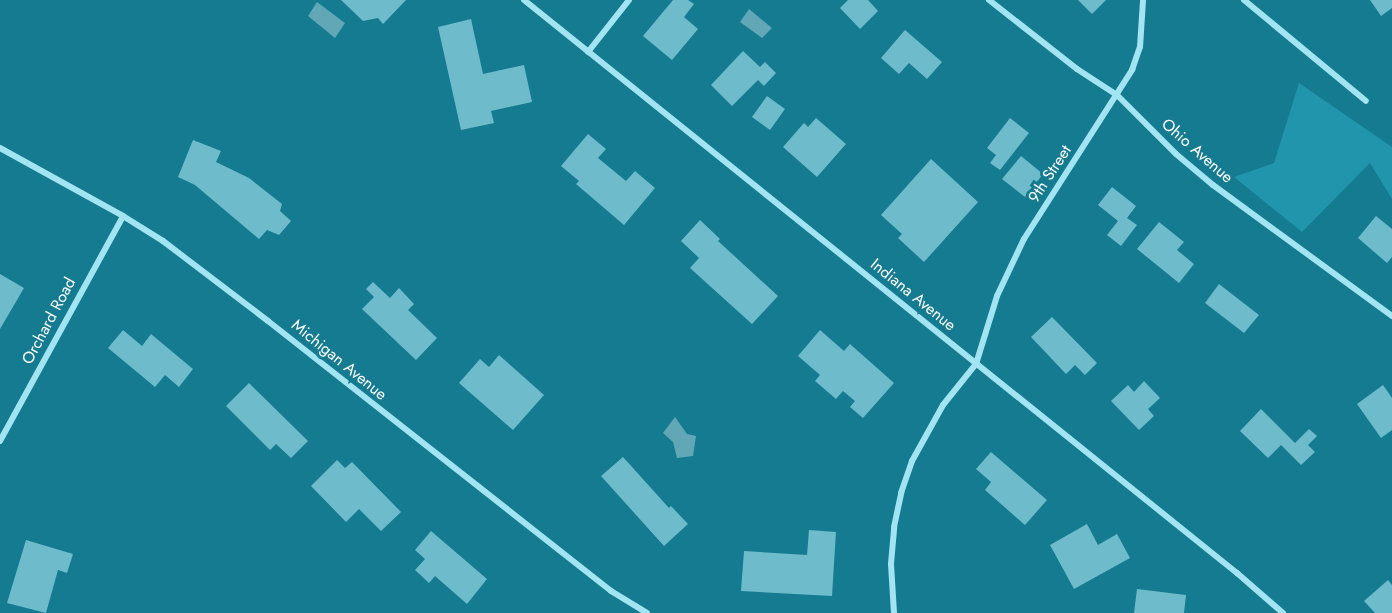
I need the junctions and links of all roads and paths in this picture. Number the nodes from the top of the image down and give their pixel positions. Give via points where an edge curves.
1 (524, 0) edge
2 (629, 0) edge
3 (989, 0) edge
4 (1143, 0) edge
5 (1244, 0) edge
6 (588, 52) junction
7 (1117, 95) junction
8 (1366, 101) dead end
9 (0, 148) edge
10 (123, 216) junction
11 (1392, 316) edge
12 (976, 364) junction
13 (0, 441) edge
14 (647, 613) edge
15 (894, 613) edge
16 (1284, 613) edge

1 - 6 street, Indiana Avenue
2 - 6 street
3 - 7 street, Ohio Avenue
4 - 7 street, 9th Street via 1140,47
5 - 8 street
6 - 12 street, Indiana Avenue
7 - 11 street, Ohio Avenue via 1176,154 1213,184
7 - 12 street, 9th Street via 1012,261
9 - 10 street, Michigan Avenue
10 - 13 street, Orchard Road
10 - 14 street, Michigan Avenue via 163,241 611,591
12 - 15 street, 9th Street via 927,431 900,493 891,564
12 - 16 street, Indiana Avenue

